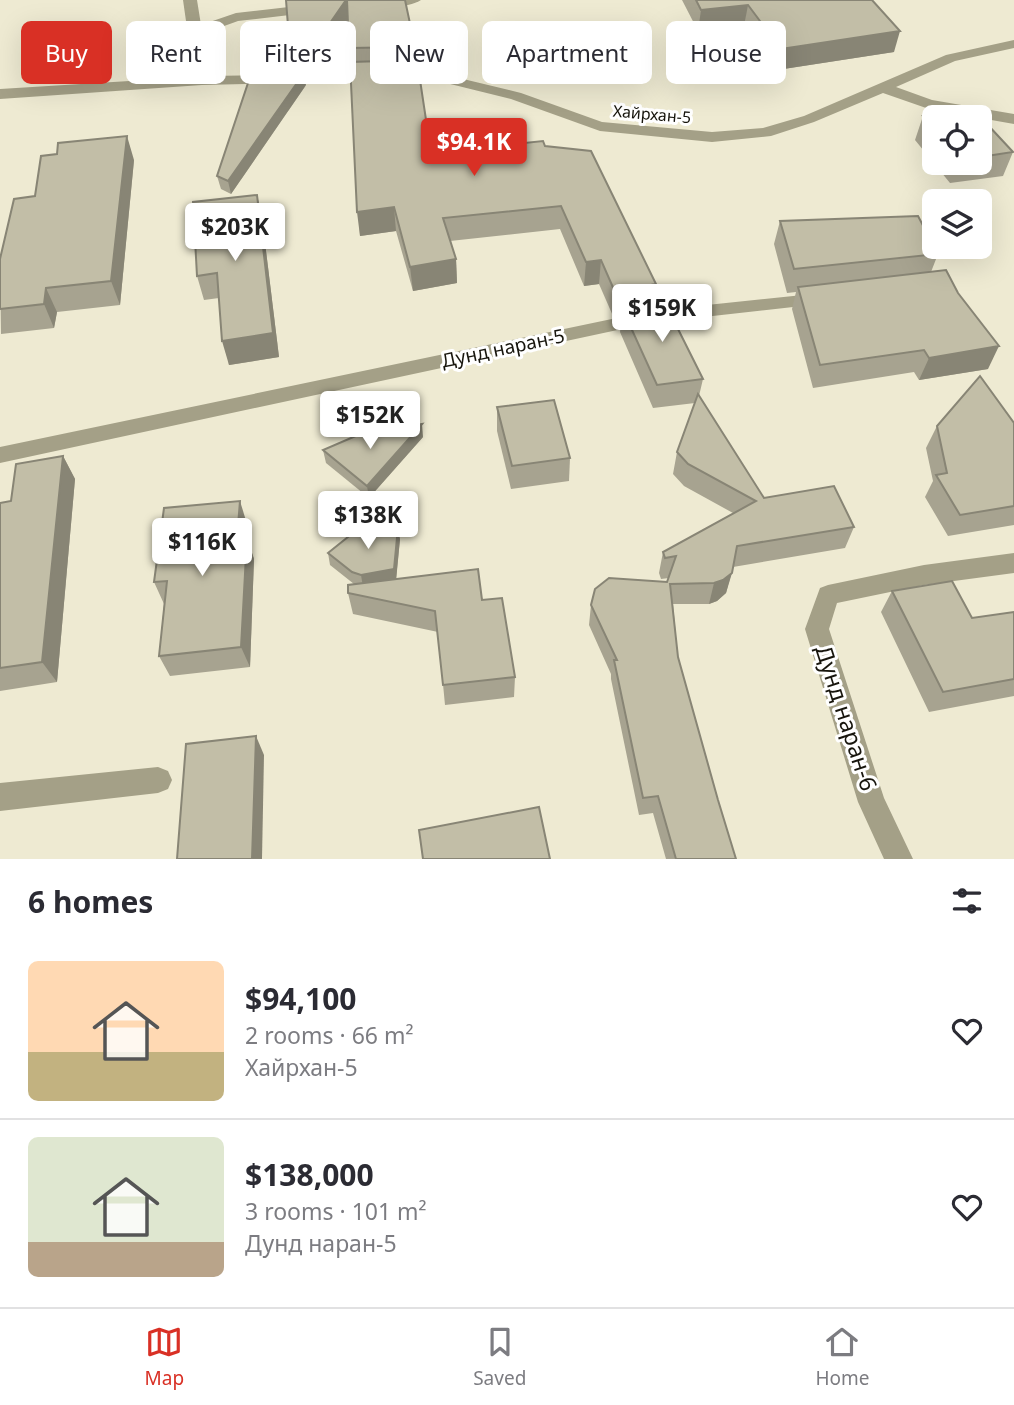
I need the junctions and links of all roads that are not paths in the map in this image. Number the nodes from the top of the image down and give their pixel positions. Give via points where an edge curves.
1 (190, 0) edge
2 (414, 0) edge
3 (366, 4) edge
4 (329, 7) edge
5 (193, 21) edge
6 (225, 21) edge
7 (1014, 44) edge
8 (226, 80) edge
9 (155, 84) edge
10 (884, 88) junction
11 (0, 94) edge
12 (1014, 120) edge
13 (835, 297) edge
14 (0, 455) edge
15 (1014, 562) edge
16 (158, 780) dead end
17 (0, 797) edge
18 (899, 859) edge

1 - 5 street
2 - 3 street
4 - 6 street
7 - 10 street, Хайрхан-5 via 951,58
8 - 10 street, Хайрхан-5 via 434,76 516,96 600,126 712,137 765,132
9 - 11 street, Хайрхан-5
10 - 12 street via 929,104
13 - 14 street, Дунд наран-5 via 650,317
15 - 18 street, Дунд наран-6 via 828,594 817,629 872,802
16 - 17 street

